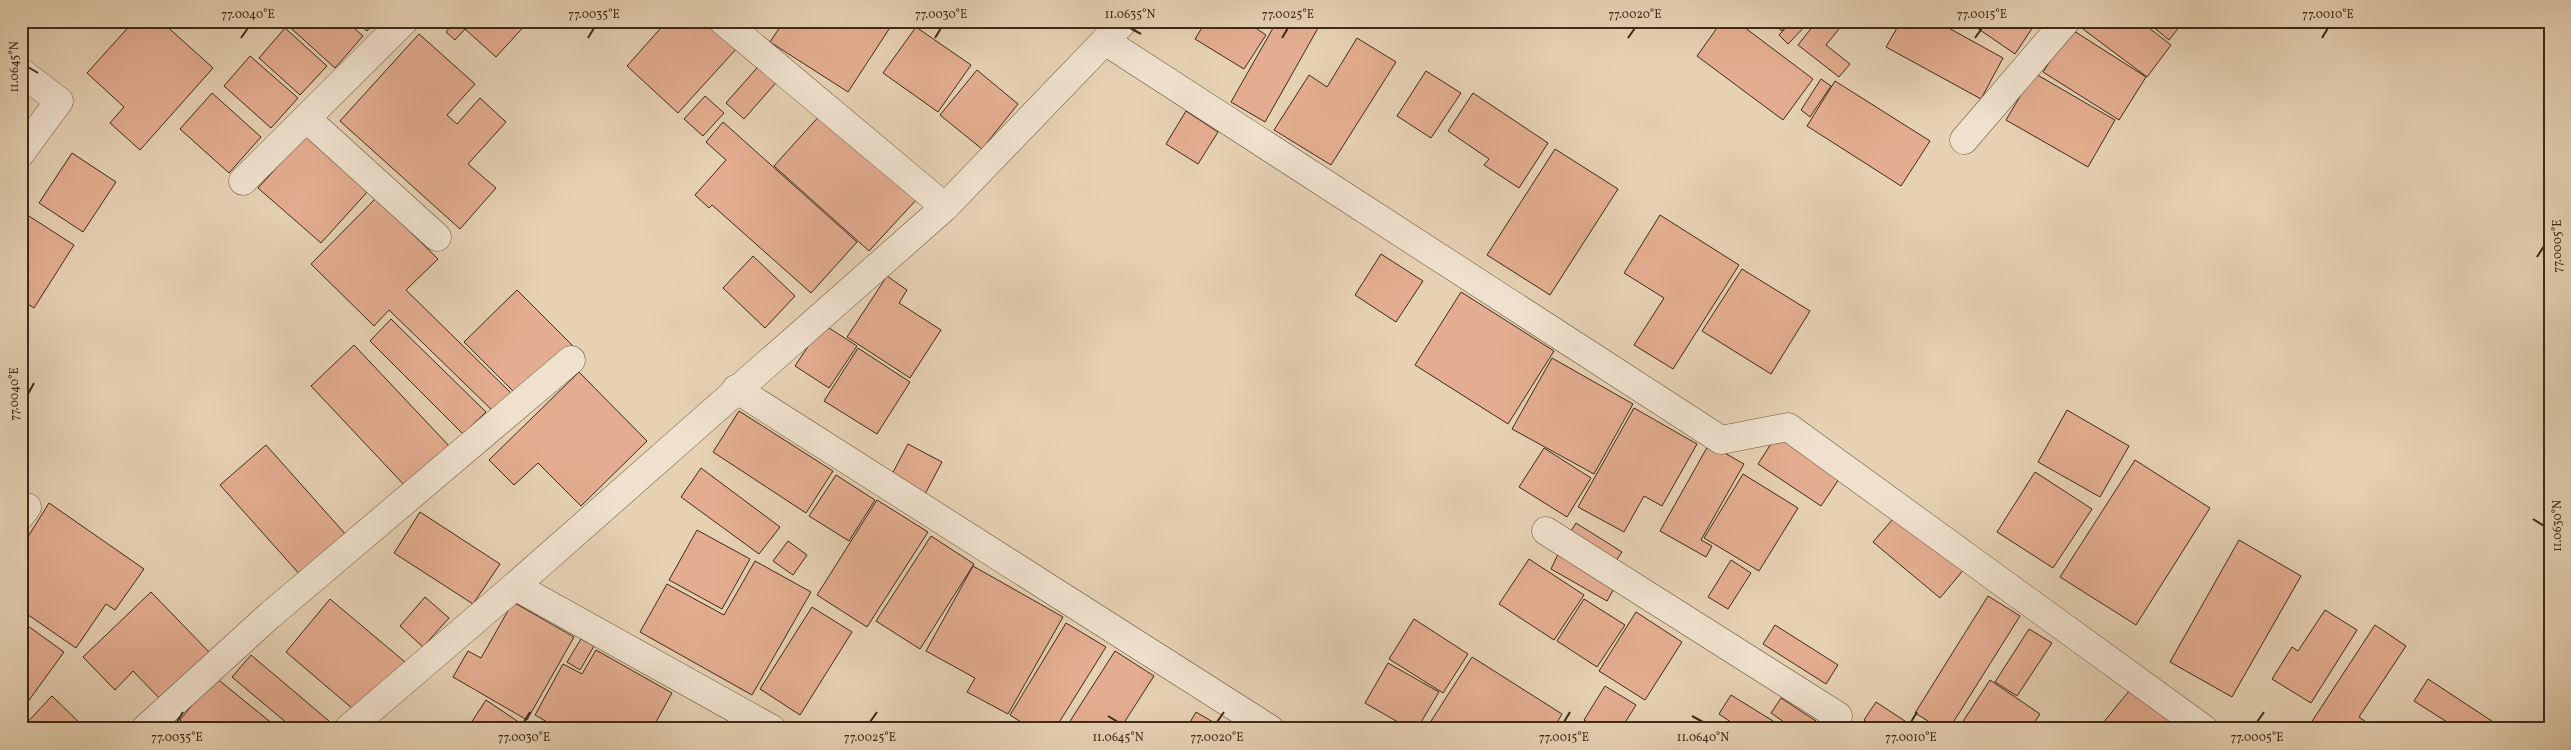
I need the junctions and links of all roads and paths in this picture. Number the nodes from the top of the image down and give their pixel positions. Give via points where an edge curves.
1 (404, 21) edge
2 (723, 21) edge
3 (1124, 21) edge
4 (2066, 21) edge
5 (1104, 41) junction
6 (21, 72) edge
7 (306, 118) junction
8 (1964, 140) dead end
9 (21, 154) edge
10 (243, 181) dead end
11 (945, 207) junction
12 (437, 237) dead end
13 (571, 360) dead end
14 (736, 389) junction
15 (1546, 531) dead end
16 (515, 586) junction
17 (145, 729) edge
18 (348, 729) edge
19 (772, 729) edge
20 (1270, 729) edge
21 (1830, 729) edge
22 (2204, 729) edge

1 - 7 street
2 - 11 street
3 - 5 street
4 - 8 street
5 - 11 street
5 - 22 street via 1721,440 1788,427
6 - 9 street via 59,101
7 - 10 street
7 - 12 street
11 - 14 street
13 - 17 street via 269,616
14 - 16 street
14 - 20 street
15 - 21 street via 1838,716
16 - 18 street
16 - 19 street

